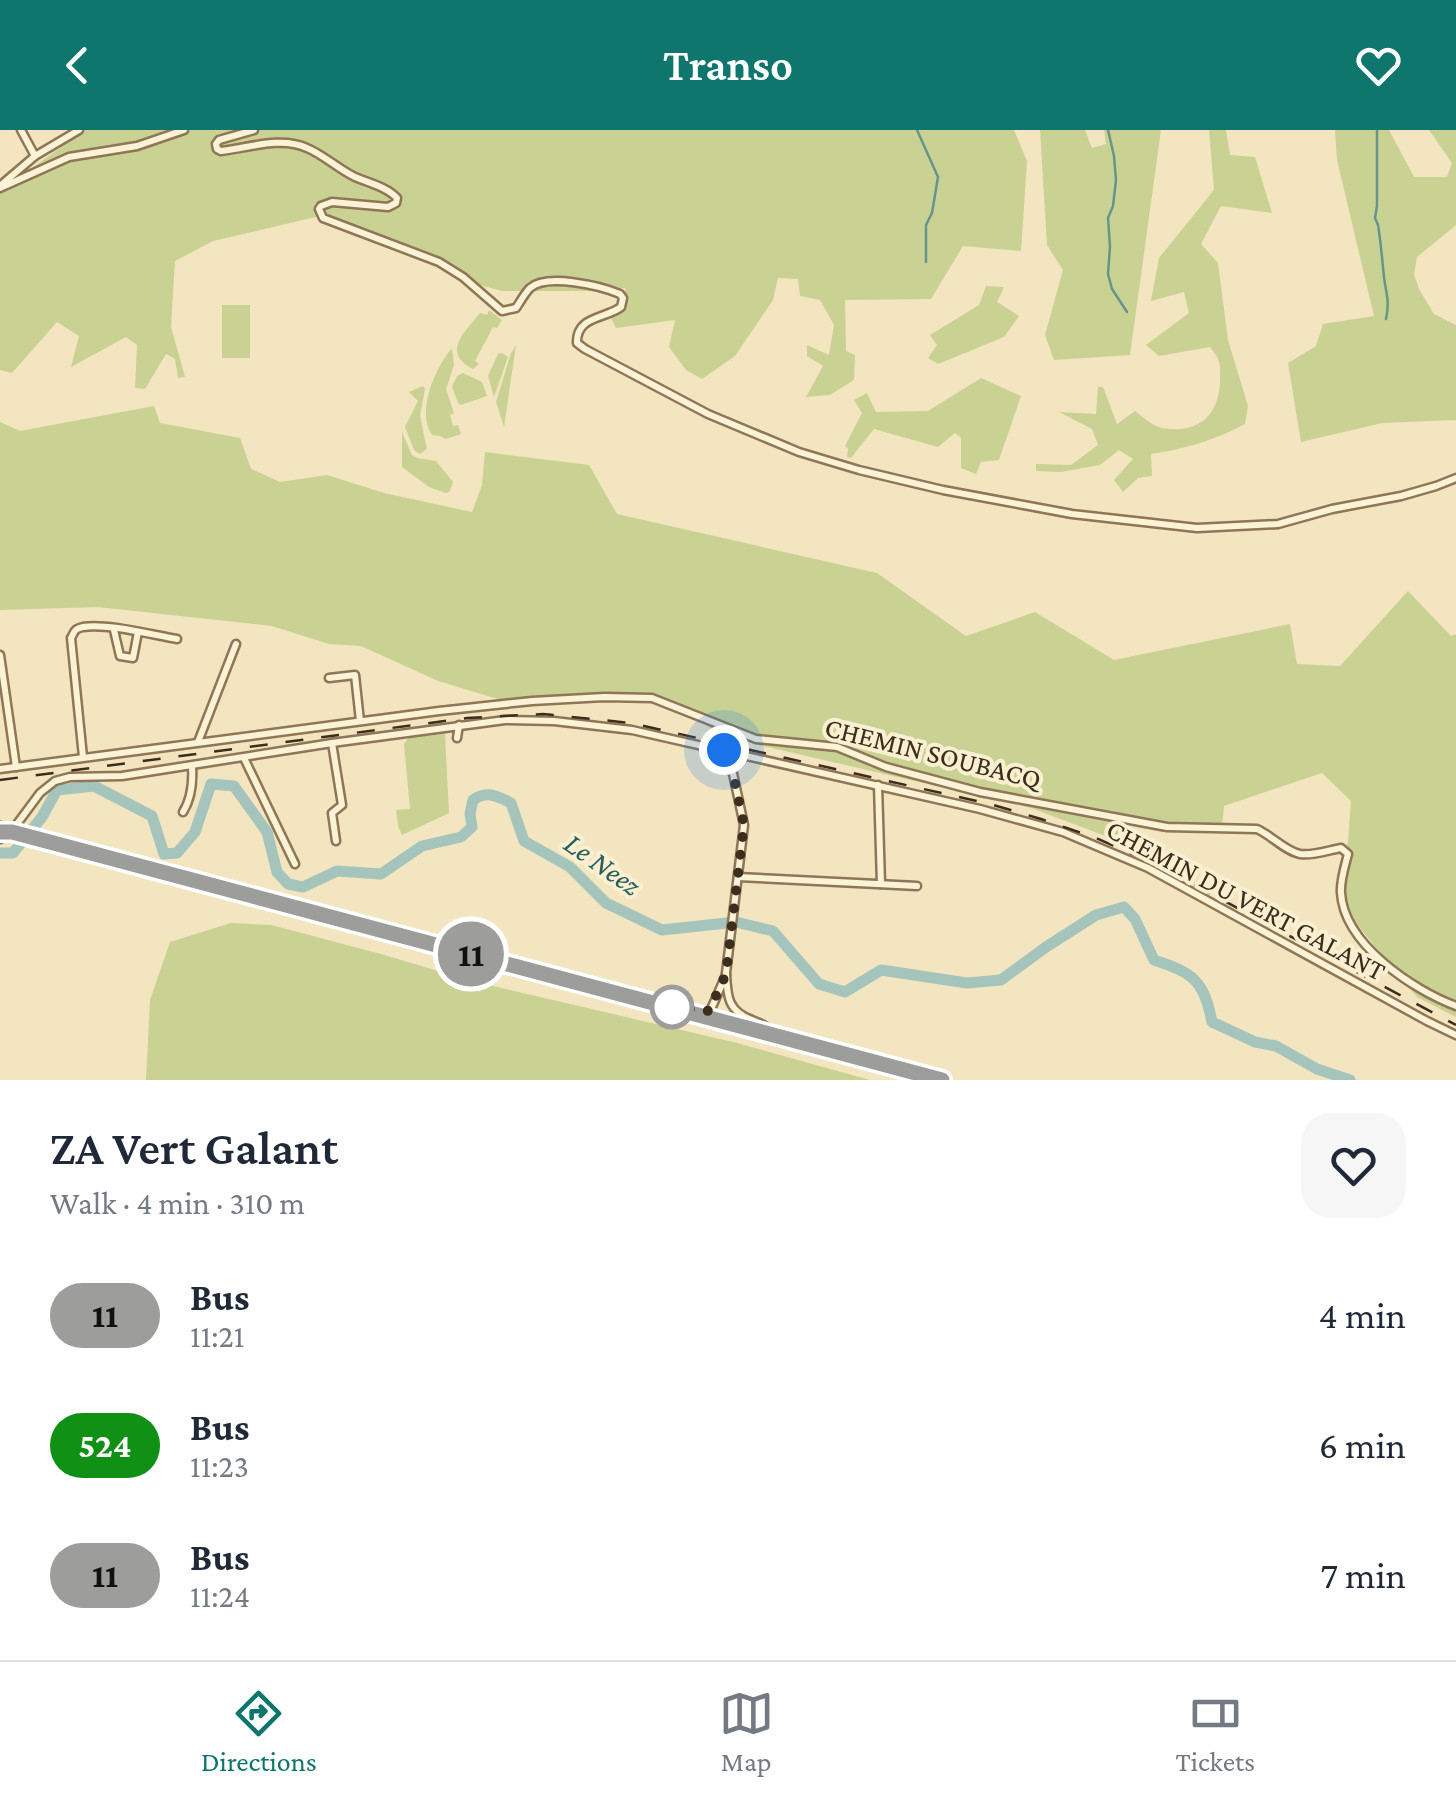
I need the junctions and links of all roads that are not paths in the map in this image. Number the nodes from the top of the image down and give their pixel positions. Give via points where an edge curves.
1 (20, 130) edge
2 (79, 130) edge
3 (184, 130) edge
4 (254, 130) edge
5 (35, 156) junction
6 (0, 187) edge
7 (1456, 478) edge
8 (114, 629) junction
9 (138, 632) junction
10 (178, 638) dead end
11 (236, 644) dead end
12 (0, 655) edge
13 (329, 678) dead end
14 (360, 721) junction
15 (459, 725) junction
16 (457, 738) dead end
17 (198, 742) junction
18 (332, 743) junction
19 (724, 750) junction
20 (84, 757) junction
21 (244, 758) junction
22 (192, 766) junction
23 (16, 767) junction
24 (0, 769) edge
25 (878, 785) junction
26 (183, 812) dead end
27 (6, 833) edge
28 (336, 841) dead end
29 (295, 864) dead end
30 (738, 876) junction
31 (880, 884) junction
32 (917, 886) dead end
33 (726, 974) junction
34 (714, 1000) junction
35 (731, 1004) junction
36 (1456, 1006) edge
37 (713, 1018) junction
38 (773, 1034) junction
39 (1456, 1035) edge
40 (942, 1080) edge

1 - 5 street
2 - 5 street
3 - 6 street via 69,157
4 - 7 street via 219,140 217,149 296,144 397,198 388,207 332,202 319,209 323,218 438,262 502,311 550,281 620,294 622,307 581,326 578,343 584,350 708,414 859,470 1072,514 1197,528 1278,524
5 - 6 street
8 - 9 street
8 - 9 street via 120,656 133,658
8 - 20 street via 81,627 71,638
9 - 10 street
11 - 17 street
12 - 23 street
13 - 14 street via 355,675
14 - 17 street, CHEMIN SOUBACQ
14 - 36 street, CHEMIN SOUBACQ via 532,702 652,698 756,739 837,748 980,792 1167,827 1257,829 1301,854 1342,848 1348,854 1340,892 1352,926 1408,982
15 - 16 street
15 - 18 street, CHEMIN DU VERT GALANT
15 - 19 street, CHEMIN DU VERT GALANT via 554,721
17 - 20 street, CHEMIN SOUBACQ
18 - 21 street, CHEMIN DU VERT GALANT
18 - 28 street via 342,805 332,814
19 - 25 street, CHEMIN DU VERT GALANT
19 - 30 street via 744,825
20 - 23 street, CHEMIN SOUBACQ
21 - 22 street, CHEMIN DU VERT GALANT
21 - 29 street
22 - 26 street
22 - 27 street, CHEMIN DU VERT GALANT via 55,780
23 - 24 street, CHEMIN SOUBACQ
25 - 31 street
25 - 39 street, CHEMIN DU VERT GALANT via 1064,832 1148,868
27 - 37 main road
30 - 31 street
30 - 33 street
31 - 32 street
33 - 34 street
33 - 35 street
34 - 35 street via 724,997
34 - 37 street
35 - 37 street via 726,1015
35 - 38 street
37 - 38 main road
38 - 40 main road

